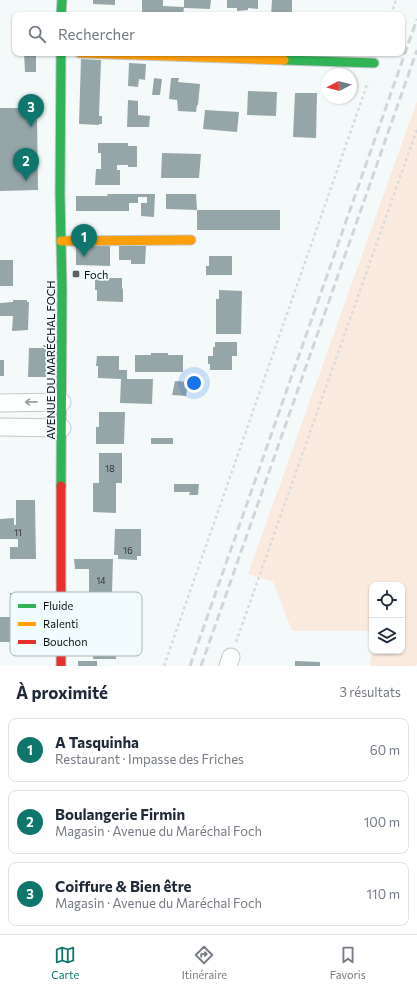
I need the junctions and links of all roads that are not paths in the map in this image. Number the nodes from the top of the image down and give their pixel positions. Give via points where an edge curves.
1 (62, 0) edge
2 (61, 12) edge
3 (61, 56) edge
4 (168, 56) edge
5 (374, 63) road end
6 (191, 240) dead end
7 (61, 241) junction
8 (62, 402) junction
9 (0, 403) edge
10 (0, 427) edge
11 (62, 428) junction
12 (61, 592) edge

1 - 2 main road
3 - 7 main road, AVENUE DU MARÉCHAL FOCH
4 - 5 main road
6 - 7 main road
7 - 8 main road, AVENUE DU MARÉCHAL FOCH
8 -> 9 street
8 - 11 main road, AVENUE DU MARÉCHAL FOCH
10 - 11 street
11 - 12 main road, AVENUE DU MARÉCHAL FOCH

